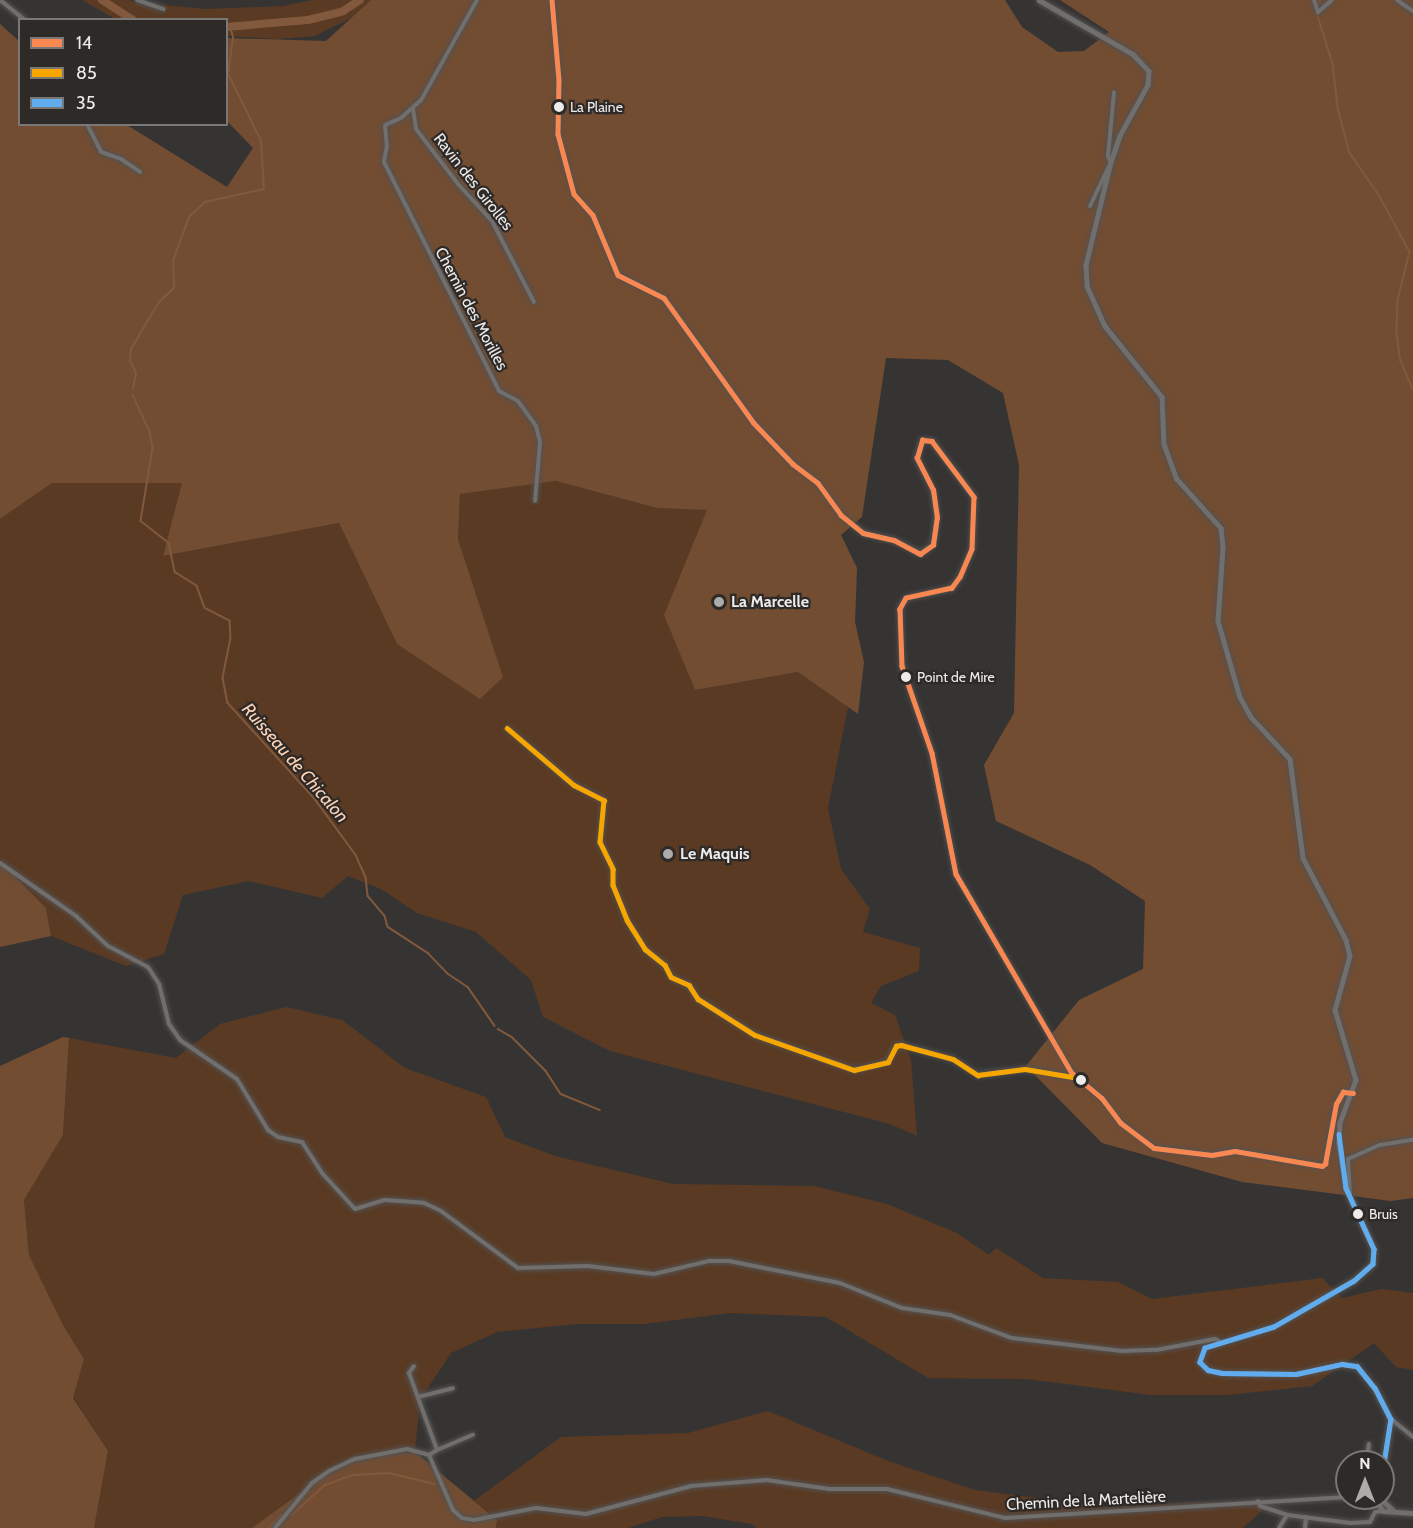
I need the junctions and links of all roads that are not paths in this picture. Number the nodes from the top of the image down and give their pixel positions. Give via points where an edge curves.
1 (0, 0) edge
2 (137, 0) edge
3 (477, 0) edge
4 (552, 0) edge
5 (1039, 0) edge
6 (1314, 0) edge
7 (1332, 0) edge
8 (1397, 0) edge
9 (163, 9) dead end
10 (1413, 11) edge
11 (22, 18) edge
12 (1114, 92) dead end
13 (413, 108) junction
14 (88, 126) edge
15 (1111, 162) junction
16 (140, 172) dead end
17 (1090, 206) dead end
18 (534, 302) dead end
19 (535, 501) dead end
20 (507, 728) dead end
21 (0, 863) edge
22 (1078, 1078) junction
23 (1353, 1093) junction
24 (1413, 1140) edge
25 (1350, 1201) junction
26 (1221, 1342) junction
27 (1195, 1343) junction
28 (1202, 1352) junction
29 (414, 1366) dead end
30 (453, 1388) dead end
31 (418, 1397) junction
32 (1391, 1419) junction
33 (473, 1435) dead end
34 (1413, 1437) edge
35 (1369, 1444) dead end
36 (437, 1450) junction
37 (1368, 1450) edge
38 (1386, 1450) edge
39 (429, 1455) junction
40 (1335, 1498) edge
41 (1258, 1502) junction
42 (1392, 1510) edge
43 (1383, 1511) joint
44 (1399, 1512) junction
45 (1413, 1513) edge
46 (1287, 1515) junction
47 (1306, 1517) junction
48 (275, 1528) edge
49 (1279, 1528) edge
50 (1305, 1528) edge

1 - 11 street
2 - 9 street
3 - 13 street via 452,49
4 - 22 street via 559,80 558,134 574,194 593,215 618,275 663,298 753,422 793,464 818,483 841,515 863,533 894,540 920,554 933,545 937,518 933,490 916,458 922,440 932,441 974,497 972,549 960,577 952,588 906,598 900,609 902,666 932,753 950,852 965,894 1038,1020
5 - 15 street via 1133,54 1149,71 1148,85 1120,136
6 - 7 street via 1318,12
8 - 10 street
12 - 15 street via 1108,156
13 - 18 street, Ravin des Girolles via 416,129 492,221
13 - 19 street, Chemin des Morilles via 387,123 384,162 417,225 420,241 446,280 499,391 518,401 536,426 540,442
14 - 16 street via 100,152 121,159
15 - 17 street
15 - 23 street via 1086,265 1087,286 1105,326 1162,397 1164,444 1177,480 1221,528 1224,548 1218,621 1240,697 1251,717 1290,759 1303,858 1348,947 1349,964 1335,1010 1355,1071
20 - 22 street via 574,785 604,800 600,842 613,869 613,885 627,920 645,949 665,965 671,977 690,985 698,999 754,1035 854,1070 888,1062 896,1046 901,1045 953,1059 978,1076 1025,1069
21 - 27 street via 76,916 108,946 148,966 159,984 169,1024 180,1041 237,1079 268,1130 278,1137 302,1142 322,1173 355,1209 386,1200 424,1203 441,1211 518,1268 588,1266 654,1274 709,1261 729,1261 840,1283 902,1308 950,1315 1012,1338 1122,1351
22 - 23 street via 1102,1098 1121,1123 1154,1148 1212,1155 1235,1151 1322,1166 1326,1164 1336,1104 1343,1092
23 - 25 street via 1339,1133
24 - 25 street via 1380,1145 1348,1159
25 - 26 street via 1374,1249 1368,1270 1274,1327
26 - 27 street via 1215,1339
26 - 28 street
27 - 28 street
28 - 32 street via 1203,1367 1222,1373 1296,1374 1342,1364 1357,1366 1375,1388
29 - 31 street via 409,1373
30 - 31 street
31 - 36 street
32 - 34 street
32 - 38 street
33 - 36 street
35 - 37 street
36 - 39 street
39 - 41 street, Chemin de la Martelière via 453,1510 462,1518 474,1520 536,1508 592,1514 684,1488 767,1480 829,1489 887,1489 1005,1518
39 - 48 street via 407,1449 335,1468 312,1484
40 - 41 street, Chemin de la Martelière
41 - 46 street
42 - 44 street
43 - 44 street
43 - 47 street via 1375,1512 1365,1523
44 - 45 street
46 - 47 street
46 - 49 street
47 - 50 street

